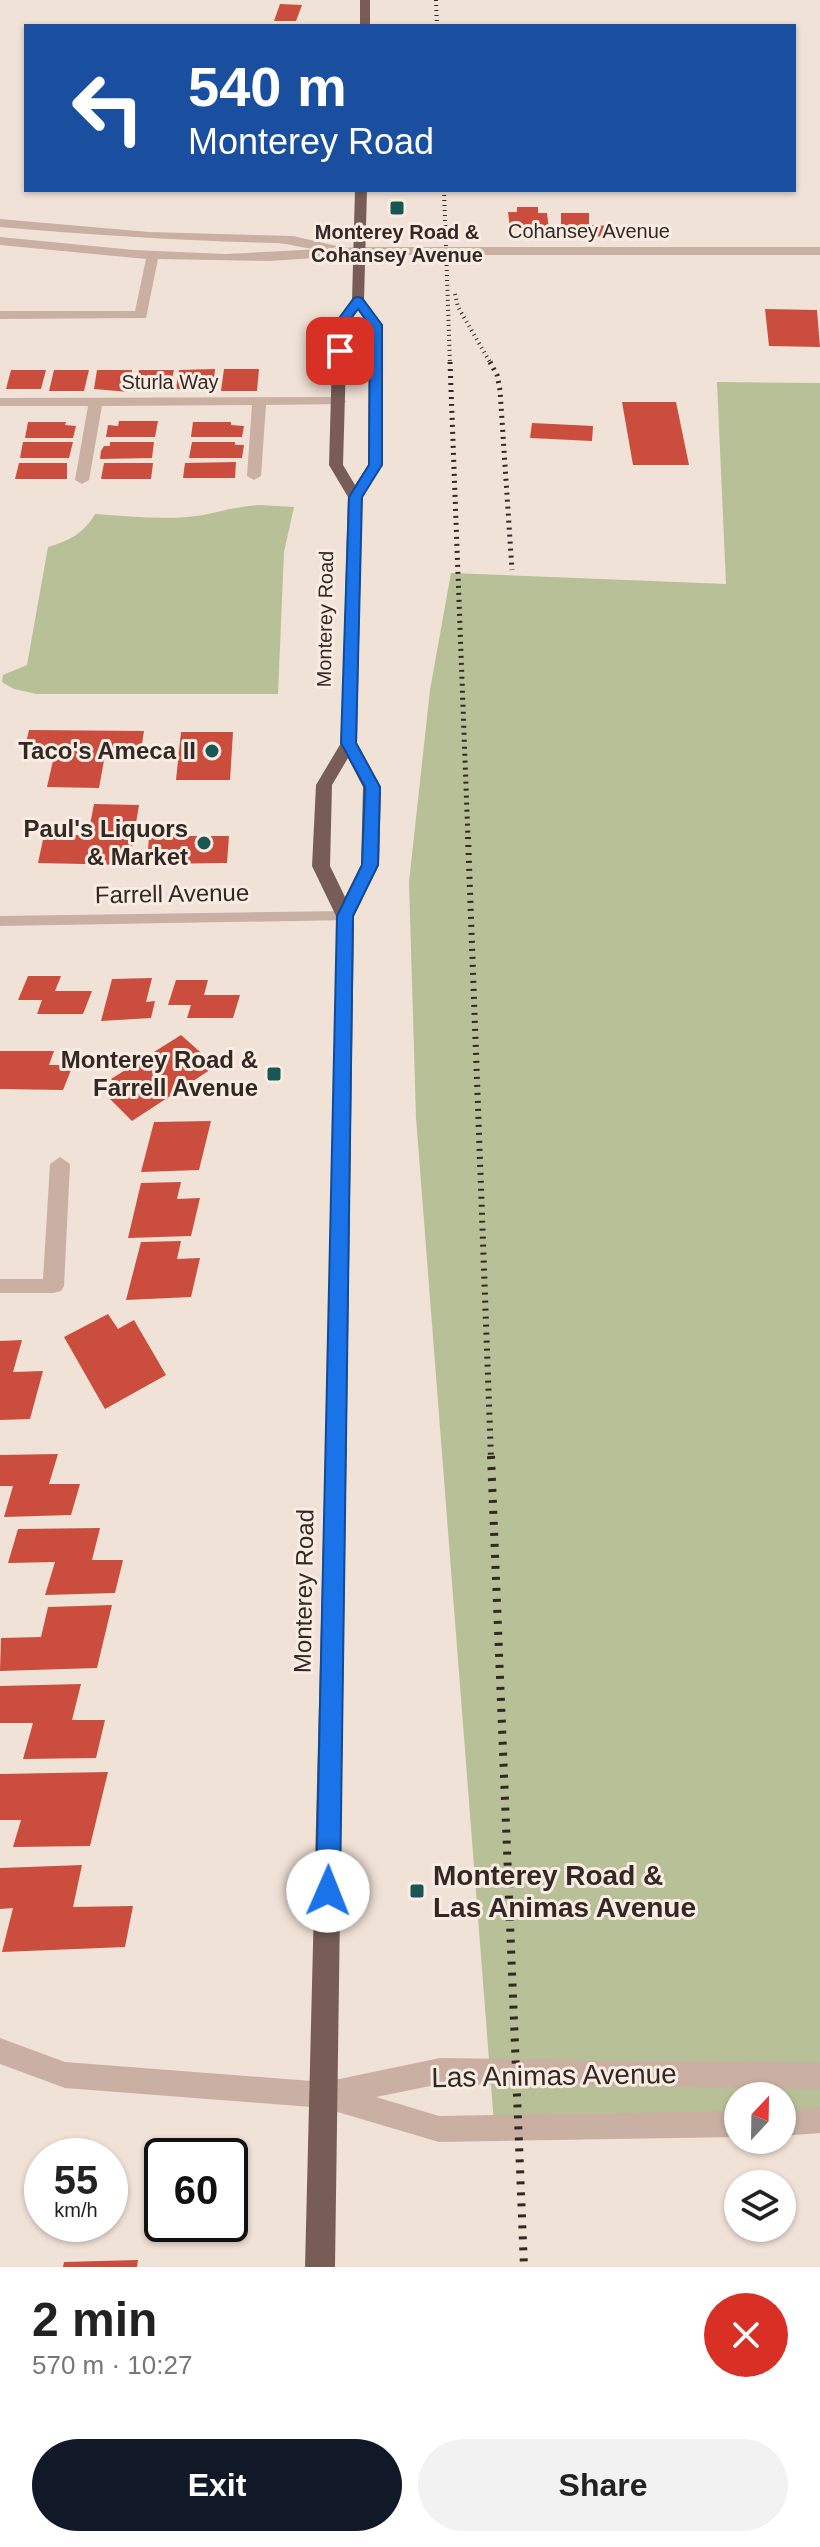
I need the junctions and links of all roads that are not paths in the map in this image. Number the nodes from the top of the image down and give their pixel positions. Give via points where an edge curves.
1 (365, 0) edge
2 (365, 24) edge
3 (361, 192) edge
4 (0, 223) edge
5 (0, 241) edge
6 (359, 251) junction
7 (820, 251) edge
8 (153, 254) junction
9 (358, 301) junction
10 (0, 315) edge
11 (259, 401) junction
12 (339, 401) junction
13 (0, 402) edge
14 (96, 402) junction
15 (254, 476) dead end
16 (82, 480) dead end
17 (355, 497) junction
18 (349, 743) junction
19 (345, 916) junction
20 (0, 921) edge
21 (60, 1164) dead end
22 (0, 1286) edge
23 (0, 2051) edge
24 (820, 2076) edge
25 (324, 2095) junction
26 (820, 2120) edge
27 (796, 2122) edge
28 (724, 2124) edge
29 (320, 2267) edge

1 - 2 main road
3 - 6 main road, Monterey Road
4 - 6 street, Cohansey Avenue via 149,236 293,240
5 - 8 street, Cohansey Avenue
6 - 7 street, Cohansey Avenue
6 - 8 street, Cohansey Avenue via 293,258
6 - 9 main road, Monterey Road
8 - 10 street via 141,315
9 - 12 main road, Monterey Road via 340,325
9 - 17 main road, Monterey Road via 376,325 375,465
11 - 12 street, Sturla Way
11 - 14 street, Sturla Way
11 - 15 street
12 - 17 main road, Monterey Road via 336,465
13 - 14 street, Sturla Way
14 - 16 street
17 - 18 main road, Monterey Road
18 - 19 main road, Monterey Road via 372,787 370,865
18 - 19 main road, Monterey Road via 324,785 321,866
19 - 20 street, Farrell Avenue
19 - 25 main road, Monterey Road
21 - 22 street via 53,1286
23 - 25 street via 65,2075
24 - 25 street, Las Animas Avenue via 440,2071
25 - 28 street, Las Animas Avenue via 439,2129
25 - 29 main road, Monterey Road
26 - 27 street

